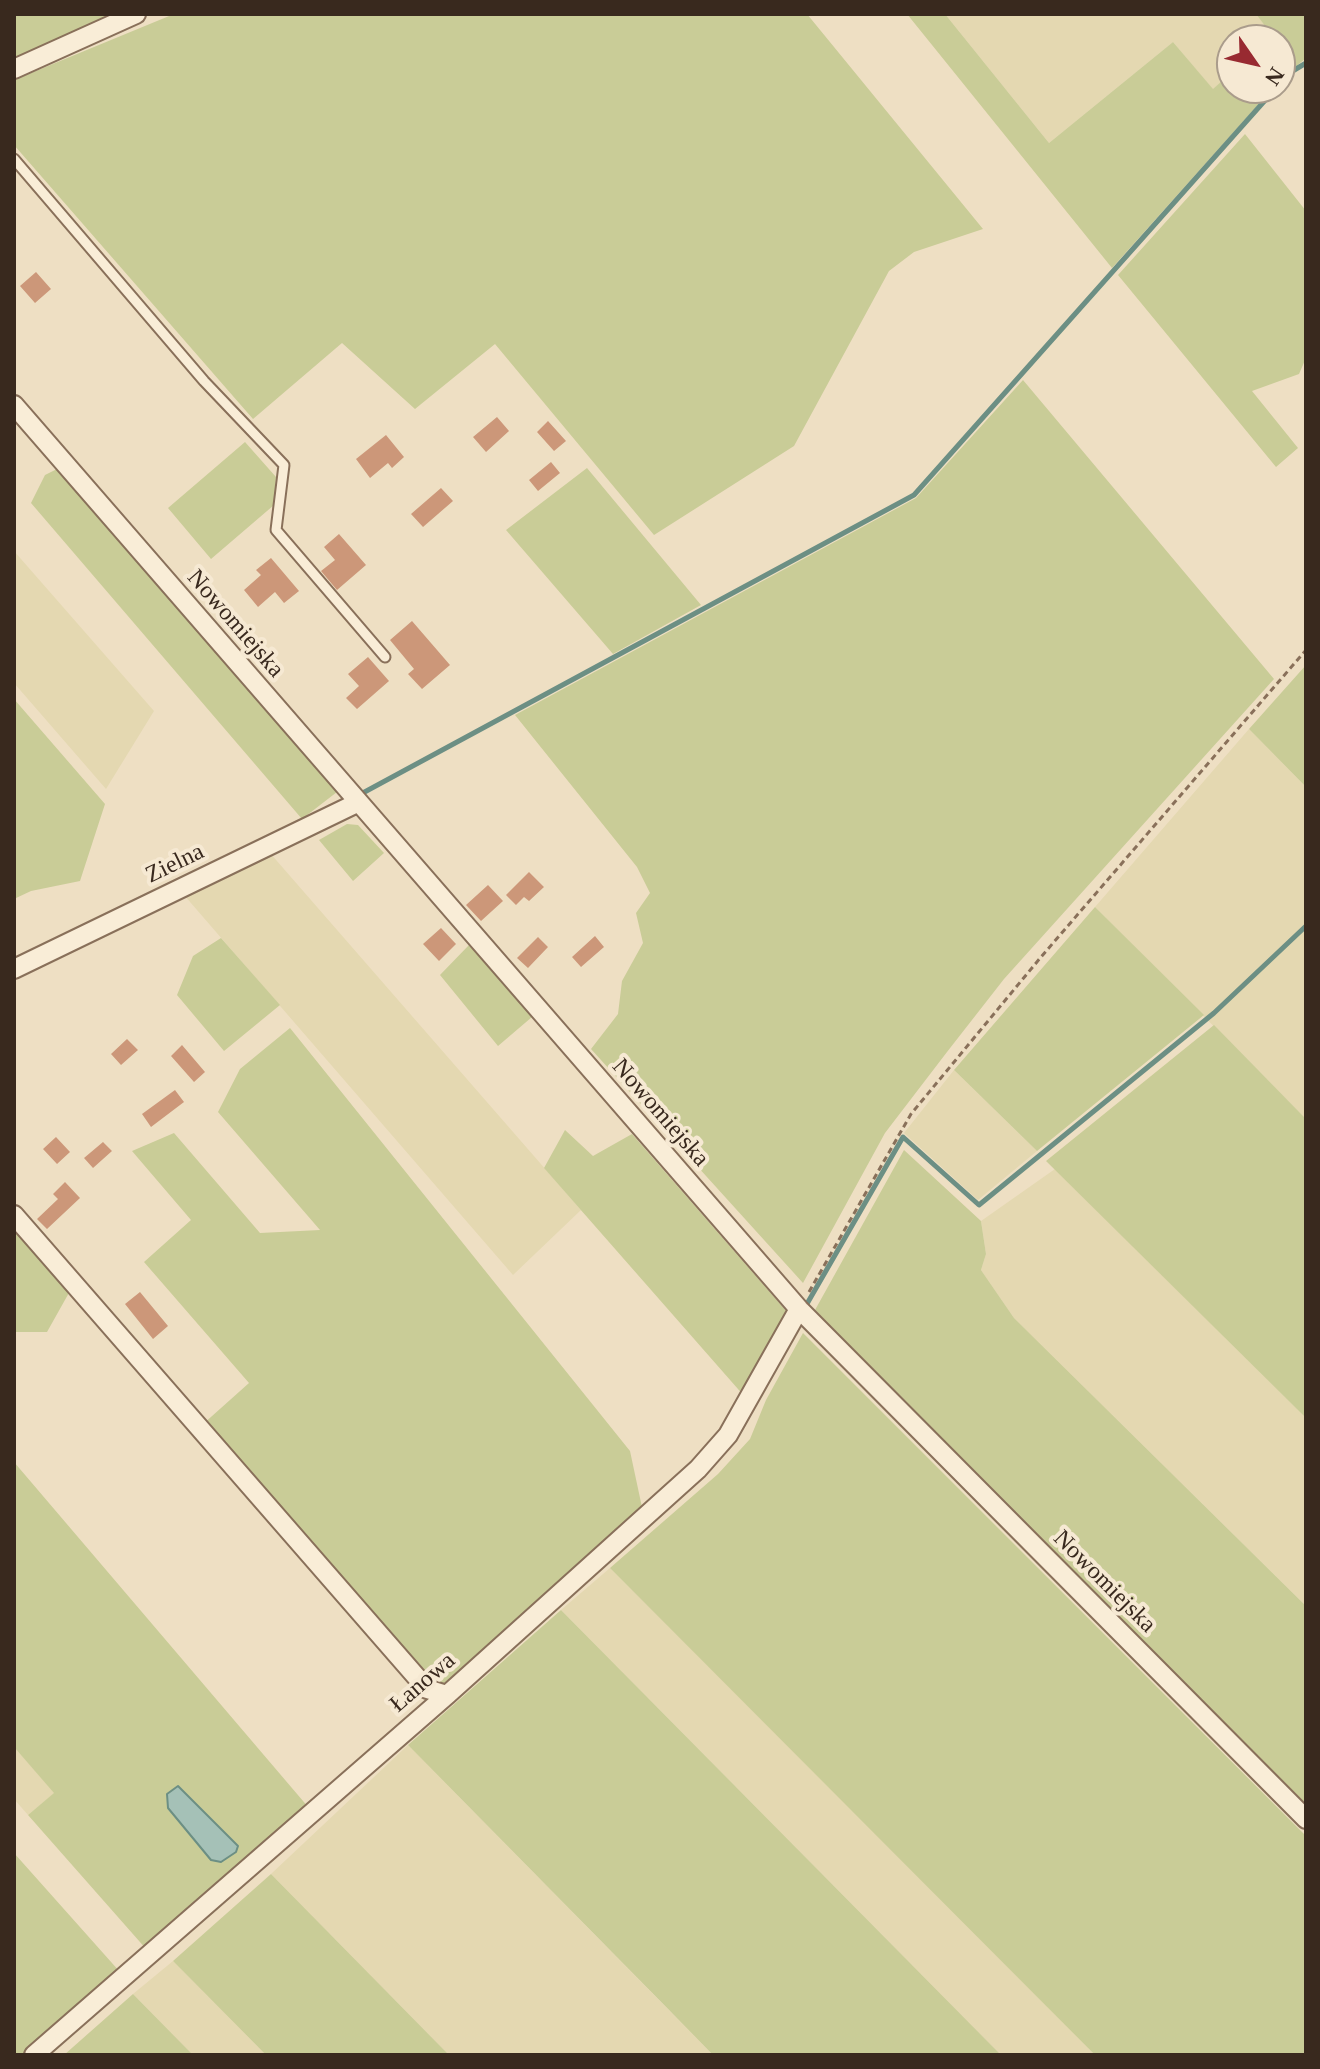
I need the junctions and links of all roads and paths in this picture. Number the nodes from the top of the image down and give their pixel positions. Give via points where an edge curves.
1 (136, 14) edge
2 (14, 69) edge
3 (14, 159) edge
4 (14, 405) edge
5 (1306, 650) edge
6 (385, 657) dead end
7 (353, 798) junction
8 (14, 969) edge
9 (14, 1215) edge
10 (802, 1312) junction
11 (447, 1695) junction
12 (1306, 1819) edge
13 (34, 2055) edge

1 - 2 street
3 - 6 lane via 204,381 284,465 276,530
4 - 7 street, Nowomiejska
5 - 10 path via 911,1114
7 - 8 street, Zielna
7 - 10 street, Nowomiejska
9 - 11 street via 427,1689
10 - 11 street, Łanowa via 728,1435 698,1469
10 - 12 street, Nowomiejska
11 - 13 street, Łanowa

